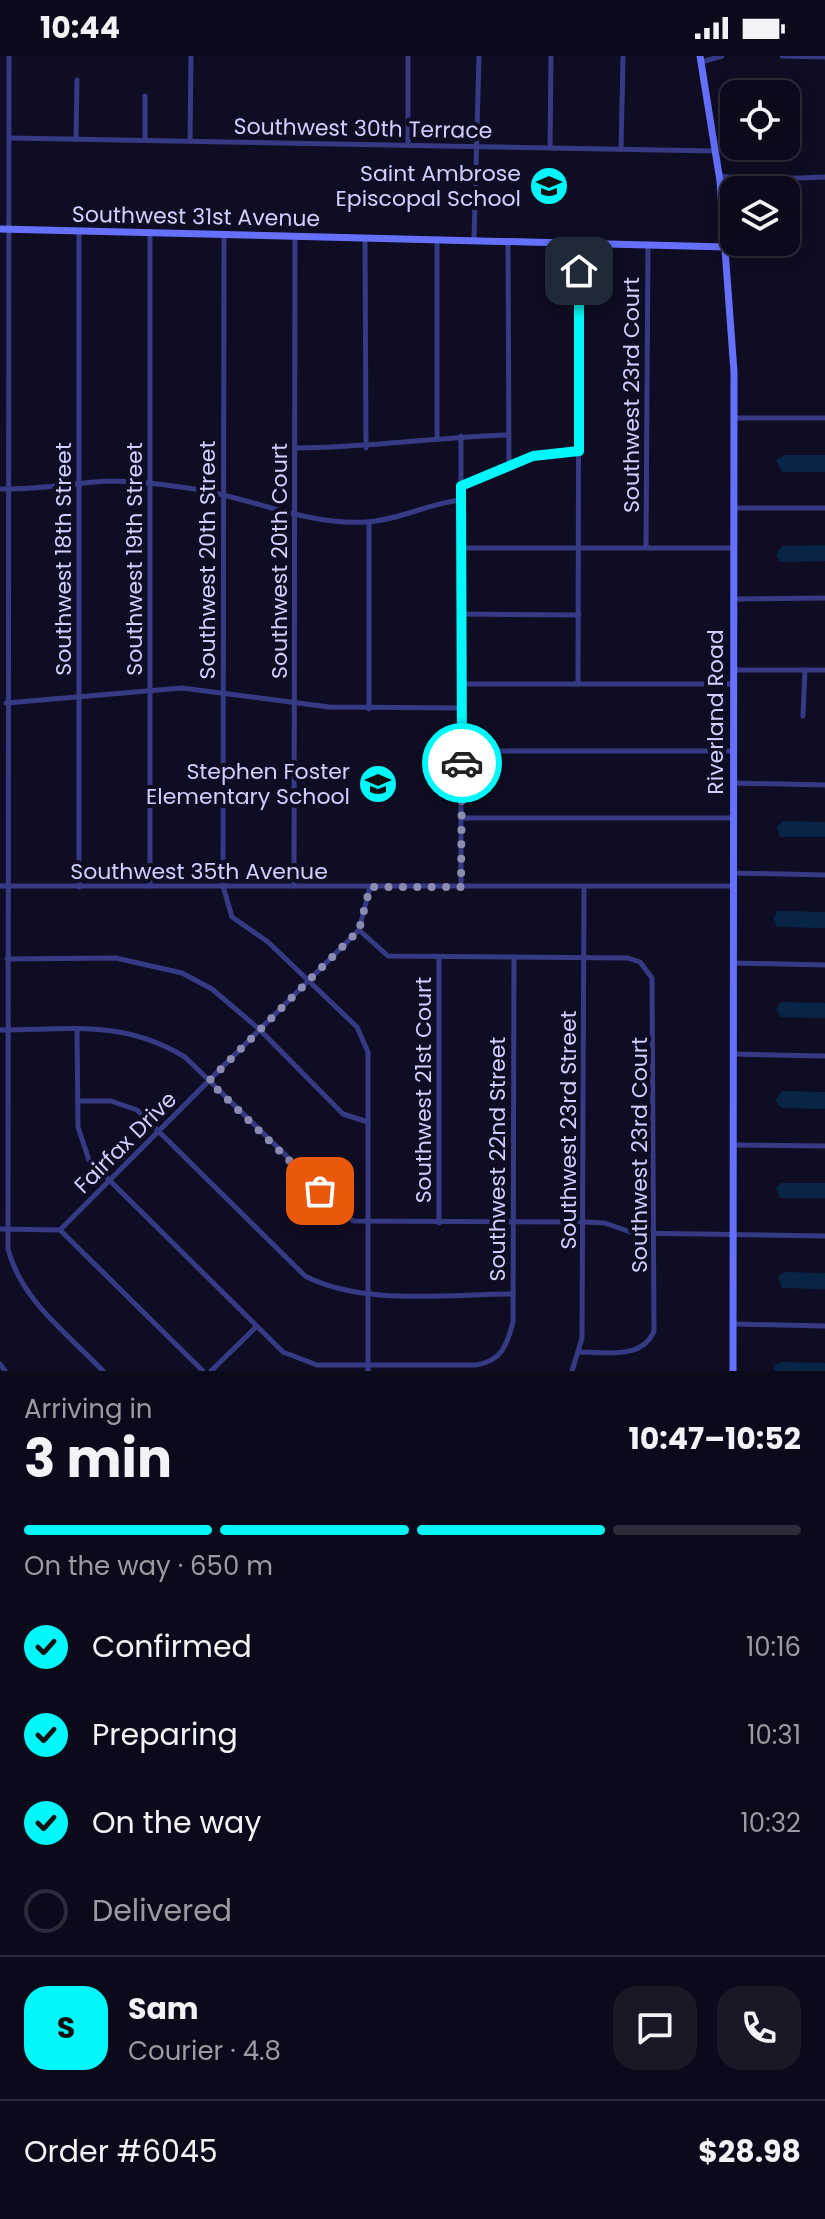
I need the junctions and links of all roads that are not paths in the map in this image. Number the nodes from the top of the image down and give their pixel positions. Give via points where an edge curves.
1 (9, 56) edge
2 (191, 56) edge
3 (408, 56) edge
4 (479, 56) edge
5 (551, 56) edge
6 (722, 56) edge
7 (782, 56) edge
8 (825, 57) edge
9 (623, 58) edge
10 (700, 59) edge
11 (77, 80) dead end
12 (0, 90) edge
13 (9, 90) junction
14 (145, 96) dead end
15 (9, 138) junction
16 (76, 139) junction
17 (145, 140) junction
18 (190, 141) junction
19 (408, 145) junction
20 (478, 146) junction
21 (550, 148) junction
22 (621, 149) junction
23 (716, 151) junction
24 (0, 177) edge
25 (8, 177) junction
26 (825, 177) edge
27 (800, 178) edge
28 (720, 179) edge
29 (4, 230) edge
30 (79, 231) junction
31 (150, 232) junction
32 (224, 234) junction
33 (295, 235) junction
34 (365, 237) junction
35 (437, 238) junction
36 (474, 239) junction
37 (508, 240) junction
38 (579, 241) junction
39 (648, 243) junction
40 (720, 247) edge
41 (727, 256) edge
42 (734, 418) junction
43 (825, 418) edge
44 (508, 435) junction
45 (461, 436) junction
46 (437, 438) junction
47 (296, 448) junction
48 (366, 448) junction
49 (579, 451) junction
50 (509, 464) junction
51 (79, 483) junction
52 (150, 483) junction
53 (461, 486) junction
54 (4, 489) edge
55 (223, 495) junction
56 (461, 500) junction
57 (733, 508) junction
58 (825, 508) edge
59 (295, 515) junction
60 (369, 522) junction
61 (646, 547) junction
62 (462, 548) junction
63 (579, 548) junction
64 (733, 548) junction
65 (825, 598) edge
66 (733, 599) junction
67 (461, 614) junction
68 (579, 615) junction
69 (733, 670) junction
70 (805, 670) junction
71 (825, 670) edge
72 (462, 684) junction
73 (578, 684) junction
74 (733, 684) junction
75 (150, 689) junction
76 (222, 692) junction
77 (79, 695) junction
78 (6, 703) junction
79 (295, 703) junction
80 (461, 708) junction
81 (369, 709) junction
82 (803, 716) dead end
83 (3, 745) edge
84 (462, 751) junction
85 (733, 751) junction
86 (733, 783) junction
87 (825, 785) edge
88 (461, 818) junction
89 (733, 818) junction
90 (734, 873) junction
91 (825, 875) edge
92 (3, 886) edge
93 (150, 886) junction
94 (223, 886) junction
95 (294, 886) junction
96 (733, 886) junction
97 (79, 887) junction
98 (370, 887) junction
99 (461, 887) junction
100 (584, 887) junction
101 (359, 930) junction
102 (439, 957) junction
103 (585, 957) junction
104 (514, 958) junction
105 (7, 959) junction
106 (733, 963) junction
107 (825, 965) edge
108 (310, 980) junction
109 (259, 1029) junction
110 (4, 1030) edge
111 (77, 1030) junction
112 (733, 1054) junction
113 (825, 1056) edge
114 (209, 1081) junction
115 (78, 1101) junction
116 (369, 1122) junction
117 (160, 1129) junction
118 (734, 1145) junction
119 (825, 1146) edge
120 (109, 1181) junction
121 (584, 1222) junction
122 (369, 1223) junction
123 (439, 1223) junction
124 (513, 1223) junction
125 (3, 1229) edge
126 (60, 1230) junction
127 (655, 1234) junction
128 (734, 1234) junction
129 (825, 1236) edge
130 (369, 1294) junction
131 (513, 1294) junction
132 (734, 1324) junction
133 (825, 1326) edge
134 (255, 1328) junction
135 (579, 1352) junction
136 (0, 1364) edge
137 (368, 1368) edge
138 (5, 1371) edge
139 (103, 1371) edge
140 (203, 1371) edge
141 (211, 1371) edge
142 (572, 1371) edge
143 (733, 1371) edge

1 - 13 street
2 - 18 street
3 - 19 street
4 - 20 street
5 - 21 street
6 - 10 street
7 - 8 street
9 - 22 street
10 - 23 street, Riverland Road
11 - 16 street
12 - 13 street
13 - 15 street
14 - 17 street
15 - 16 street, Southwest 30th Terrace
15 - 25 street
16 - 17 street, Southwest 30th Terrace
17 - 18 street, Southwest 30th Terrace
18 - 19 street, Southwest 30th Terrace
19 - 20 street, Southwest 30th Terrace
20 - 21 street, Southwest 30th Terrace
20 - 36 street
21 - 22 street, Southwest 30th Terrace
22 - 23 street, Southwest 30th Terrace
23 - 28 street, Riverland Road
24 - 25 street
25 - 29 street
26 - 27 street
29 - 30 street, Southwest 31st Avenue
29 - 54 street
30 - 31 street, Southwest 31st Avenue
30 - 51 street, Southwest 18th Street
31 - 32 street, Southwest 31st Avenue
31 - 52 street, Southwest 19th Street
32 - 33 street, Southwest 31st Avenue
32 - 55 street, Southwest 20th Street
33 - 34 street, Southwest 31st Avenue
33 - 47 street, Southwest 20th Court
34 - 35 street, Southwest 31st Avenue
34 - 48 street
35 - 36 street, Southwest 31st Avenue
35 - 46 street
36 - 37 street, Southwest 31st Avenue
37 - 38 street, Southwest 31st Avenue
37 - 44 street
38 - 39 street, Southwest 31st Avenue
38 - 49 street
39 - 40 street, Southwest 31st Avenue
39 - 61 street, Southwest 23rd Court
41 - 42 street, Riverland Road
42 - 43 street
42 - 57 street, Riverland Road
44 - 45 street
44 - 50 street
45 - 46 street
45 - 53 street
46 - 48 street
47 - 48 street
47 - 59 street, Southwest 20th Court
49 - 50 street
49 - 63 street
50 - 53 street
51 - 52 street
51 - 54 street
51 - 77 street, Southwest 18th Street
52 - 55 street
52 - 75 street, Southwest 19th Street
53 - 56 street
54 - 78 street
55 - 59 street
55 - 76 street, Southwest 20th Street
56 - 60 street via 434,502
56 - 62 street
57 - 58 street
57 - 64 street, Riverland Road
59 - 60 street
59 - 79 street, Southwest 20th Court
60 - 81 street
61 - 63 street
61 - 64 street
62 - 63 street
62 - 67 street
63 - 68 street
64 - 66 street, Riverland Road
65 - 66 street
66 - 69 street, Riverland Road
67 - 68 street
67 - 72 street
68 - 73 street
69 - 70 street
69 - 74 street, Riverland Road
70 - 71 street
70 - 82 street
72 - 73 street
72 - 80 street
73 - 74 street
74 - 85 street, Riverland Road
75 - 76 street
75 - 77 street
75 - 93 street, Southwest 19th Street
76 - 79 street
76 - 94 street, Southwest 20th Street
77 - 78 street
77 - 97 street, Southwest 18th Street
78 - 83 street
79 - 81 street
79 - 95 street, Southwest 20th Court
80 - 81 street
80 - 84 street
83 - 92 street
84 - 85 street
84 - 88 street
85 - 86 street, Riverland Road
86 - 87 street
86 - 89 street, Riverland Road
88 - 89 street
88 - 99 street
89 - 90 street, Riverland Road
90 - 91 street
90 - 96 street, Riverland Road
92 - 97 street, Southwest 35th Avenue
92 - 105 street
93 - 94 street, Southwest 35th Avenue
93 - 97 street, Southwest 35th Avenue
94 - 95 street, Southwest 35th Avenue
94 - 108 street via 232,917
95 - 98 street, Southwest 35th Avenue
96 - 100 street, Southwest 35th Avenue
96 - 106 street, Riverland Road
98 - 99 street, Southwest 35th Avenue
98 - 101 street
99 - 100 street, Southwest 35th Avenue
100 - 103 street, Southwest 23rd Street
101 - 102 street via 388,956
101 - 108 street, Fairfax Drive
102 - 104 street
102 - 123 street, Southwest 21st Court
103 - 104 street
103 - 121 street, Southwest 23rd Street
103 - 127 street, Southwest 23rd Court via 628,958 648,970 655,991
104 - 124 street, Southwest 22nd Street
105 - 109 street via 116,958 151,963 212,989
105 - 110 street
106 - 107 street
106 - 112 street, Riverland Road
108 - 109 street, Fairfax Drive
108 - 116 street via 364,1038
109 - 114 street, Fairfax Drive
109 - 116 street via 343,1114
110 - 111 street
110 - 125 street
111 - 114 street via 127,1031 156,1039
111 - 115 street
112 - 113 street
112 - 118 street, Riverland Road
114 - 117 street, Fairfax Drive
114 - 122 street via 342,1213
115 - 117 street via 125,1104
115 - 120 street via 81,1144
116 - 122 street
117 - 120 street, Fairfax Drive
117 - 130 street via 305,1276 328,1288
118 - 119 street
118 - 128 street, Riverland Road
120 - 126 street, Fairfax Drive
120 - 134 street
121 - 124 street
121 - 127 street
121 - 135 street, Southwest 23rd Street
122 - 123 street
122 - 130 street
123 - 124 street
124 - 131 street, Southwest 22nd Street
125 - 126 street
125 - 139 street via 13,1270 25,1291
126 - 140 street
127 - 128 street
127 - 135 street, Southwest 23rd Court via 656,1321 650,1340 633,1351
128 - 129 street
128 - 132 street, Riverland Road
130 - 131 street
130 - 137 street
131 - 137 street, Southwest 22nd Street via 513,1322 498,1357 476,1365
132 - 133 street
132 - 143 street, Riverland Road
134 - 137 street via 300,1361
134 - 141 street
135 - 142 street, Southwest 23rd Street
136 - 138 street

